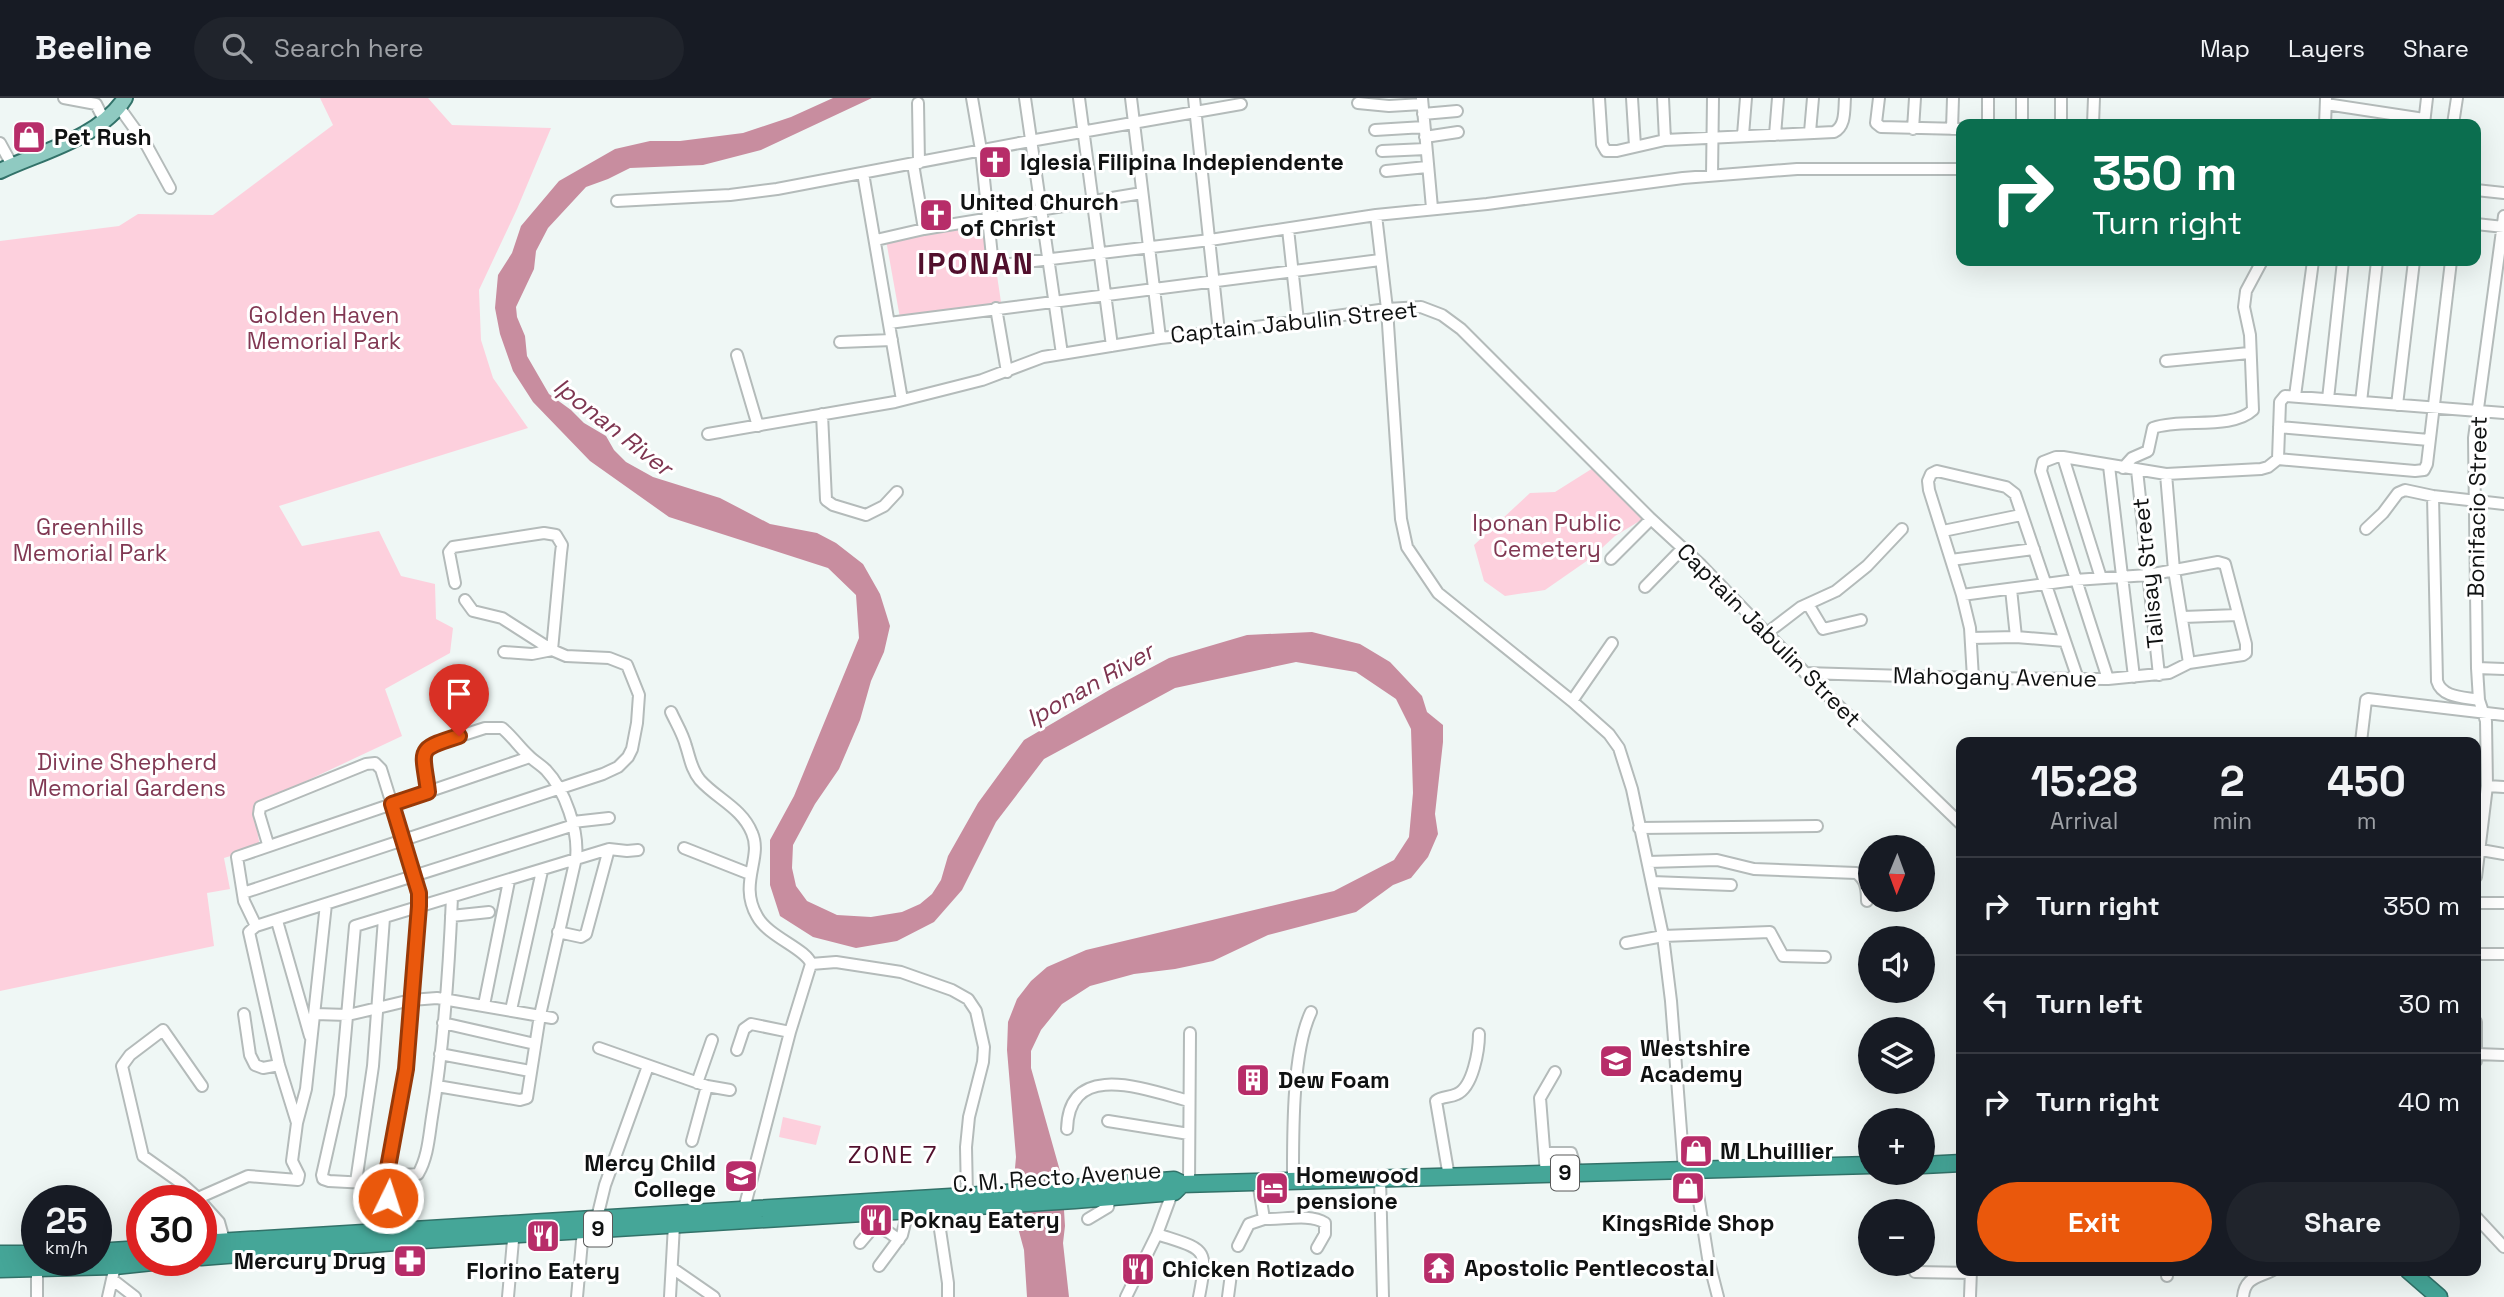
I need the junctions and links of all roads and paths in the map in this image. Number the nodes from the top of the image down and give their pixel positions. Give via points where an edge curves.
1 (64, 98) edge
2 (972, 98) edge
3 (1025, 98) edge
4 (1079, 98) edge
5 (1131, 98) edge
6 (1194, 98) edge
7 (1599, 98) edge
8 (1632, 98) edge
9 (1663, 98) edge
10 (1713, 98) edge
11 (1746, 98) edge
12 (1778, 98) edge
13 (1813, 98) edge
14 (1845, 98) edge
15 (1879, 98) edge
16 (1915, 98) edge
17 (1953, 98) edge
18 (1988, 98) edge
19 (2022, 98) edge
20 (2061, 98) edge
21 (2094, 98) edge
22 (2427, 98) edge
23 (2457, 98) edge
24 (95, 101) edge
25 (2326, 101) edge
26 (122, 102) edge
27 (918, 103) dead end
28 (1359, 103) dead end
29 (1241, 104) dead end
30 (1422, 105) edge
31 (1195, 111) junction
32 (1457, 111) dead end
33 (1987, 119) edge
34 (2022, 119) edge
35 (2061, 119) edge
36 (2093, 119) edge
37 (2325, 119) edge
38 (2410, 119) edge
39 (2424, 119) edge
40 (2454, 119) edge
41 (104, 120) junction
42 (1956, 121) edge
43 (1134, 122) junction
44 (1913, 129) junction
45 (1956, 129) edge
46 (1375, 130) dead end
47 (1083, 131) junction
48 (1424, 132) junction
49 (1458, 132) dead end
50 (1810, 132) junction
51 (1743, 135) junction
52 (1776, 135) junction
53 (1711, 137) junction
54 (1665, 140) junction
55 (1030, 141) junction
56 (0, 143) edge
57 (1635, 146) junction
58 (1426, 149) junction
59 (981, 150) junction
60 (1382, 151) dead end
61 (916, 163) junction
62 (1427, 167) junction
63 (6, 168) edge
64 (1956, 169) edge
65 (1386, 171) dead end
66 (863, 173) junction
67 (1712, 176) junction
68 (170, 188) dead end
69 (2481, 191) edge
70 (1142, 193) junction
71 (2504, 193) edge
72 (617, 201) dead end
73 (1092, 203) junction
74 (1432, 208) junction
75 (1041, 211) junction
76 (1376, 215) junction
77 (987, 219) junction
78 (2504, 223) edge
79 (2481, 224) edge
80 (924, 229) junction
81 (1288, 229) junction
82 (876, 240) junction
83 (1210, 240) junction
84 (1149, 248) junction
85 (1099, 254) junction
86 (1049, 259) junction
87 (1380, 260) junction
88 (2259, 266) edge
89 (2312, 266) edge
90 (2342, 266) edge
91 (2376, 266) edge
92 (2413, 266) edge
93 (2450, 266) edge
94 (1291, 271) junction
95 (1213, 281) junction
96 (1154, 288) junction
97 (1105, 295) junction
98 (1055, 301) junction
99 (996, 308) junction
100 (1387, 309) junction
101 (1298, 321) junction
102 (889, 323) junction
103 (1219, 332) junction
104 (1160, 338) junction
105 (892, 340) junction
106 (840, 342) dead end
107 (1112, 346) junction
108 (2249, 353) junction
109 (1062, 354) junction
110 (737, 355) dead end
111 (2166, 361) dead end
112 (1007, 372) junction
113 (2295, 396) junction
114 (2328, 399) junction
115 (902, 400) junction
116 (2361, 402) junction
117 (2397, 405) junction
118 (2433, 408) junction
119 (2477, 411) junction
120 (2504, 413) edge
121 (822, 414) junction
122 (758, 426) junction
123 (2279, 426) junction
124 (708, 434) dead end
125 (2429, 440) junction
126 (2063, 457) junction
127 (2278, 459) junction
128 (2109, 466) junction
129 (2123, 468) junction
130 (2137, 470) junction
131 (2166, 474) junction
132 (897, 492) dead end
133 (2433, 496) junction
134 (2473, 501) junction
135 (2504, 504) edge
136 (2021, 515) junction
137 (1651, 519) junction
138 (1902, 529) dead end
139 (2366, 529) dead end
140 (1943, 531) junction
141 (1683, 548) junction
142 (2034, 549) junction
143 (1611, 559) dead end
144 (1951, 560) junction
145 (2174, 570) junction
146 (2148, 575) junction
147 (2122, 577) junction
148 (2101, 578) junction
149 (2076, 580) junction
150 (455, 583) dead end
151 (2044, 584) junction
152 (1645, 587) dead end
153 (2011, 589) junction
154 (1962, 595) junction
155 (465, 600) dead end
156 (1808, 604) junction
157 (2238, 615) junction
158 (2183, 617) junction
159 (1861, 620) dead end
160 (1767, 633) junction
161 (2016, 637) junction
162 (1972, 638) junction
163 (2065, 641) junction
164 (1612, 643) dead end
165 (552, 650) junction
166 (504, 652) dead end
167 (2186, 665) junction
168 (2477, 668) junction
169 (2504, 669) edge
170 (1805, 673) junction
171 (2159, 675) junction
172 (2134, 677) junction
173 (1973, 678) junction
174 (2078, 679) junction
175 (2108, 679) junction
176 (2479, 700) junction
177 (1572, 701) junction
178 (671, 712) dead end
179 (2484, 715) junction
180 (2504, 716) edge
181 (2361, 737) edge
182 (530, 758) junction
183 (2487, 786) junction
184 (558, 787) junction
185 (2504, 787) edge
186 (428, 792) junction
187 (392, 804) junction
188 (609, 818) dead end
189 (1956, 819) edge
190 (574, 823) junction
191 (1817, 826) dead end
192 (1639, 828) junction
193 (403, 840) junction
194 (268, 844) junction
195 (684, 848) dead end
196 (610, 849) junction
197 (638, 850) dead end
198 (2481, 850) joint
199 (2504, 854) edge
200 (576, 858) junction
201 (1648, 862) junction
202 (542, 871) junction
203 (414, 874) junction
204 (750, 874) junction
205 (1858, 874) edge
206 (509, 881) junction
207 (1653, 882) junction
208 (1731, 885) dead end
209 (243, 893) junction
210 (452, 897) junction
211 (2481, 903) edge
212 (2504, 903) edge
213 (326, 904) junction
214 (419, 906) junction
215 (489, 912) dead end
216 (451, 916) junction
217 (384, 918) junction
218 (277, 921) junction
219 (256, 926) junction
220 (558, 932) junction
221 (1662, 936) junction
222 (1626, 943) dead end
223 (2481, 954) edge
224 (2504, 954) edge
225 (1825, 957) dead end
226 (811, 964) junction
227 (445, 998) junction
228 (411, 1000) junction
229 (484, 1005) junction
230 (379, 1009) junction
231 (511, 1010) junction
232 (1311, 1012) dead end
233 (244, 1014) dead end
234 (315, 1014) junction
235 (348, 1015) junction
236 (540, 1016) junction
237 (552, 1018) dead end
238 (443, 1023) junction
239 (790, 1032) junction
240 (1191, 1033) dead end
241 (1479, 1034) dead end
242 (712, 1040) dead end
243 (312, 1044) junction
244 (535, 1044) junction
245 (599, 1048) dead end
246 (737, 1050) dead end
247 (440, 1054) junction
248 (2504, 1055) edge
249 (2481, 1056) edge
250 (279, 1065) junction
251 (648, 1066) junction
252 (530, 1071) junction
253 (1555, 1072) dead end
254 (702, 1084) junction
255 (202, 1086) dead end
256 (437, 1086) junction
257 (730, 1090) dead end
258 (1189, 1101) junction
259 (1108, 1121) dead end
260 (297, 1123) junction
261 (1067, 1129) dead end
262 (1189, 1134) junction
263 (692, 1141) dead end
264 (1545, 1153) junction
265 (1956, 1163) edge
266 (1935, 1164) edge
267 (1858, 1165) edge
268 (1689, 1170) junction
269 (1577, 1173) junction
270 (1546, 1174) junction
271 (1449, 1177) junction
272 (1380, 1178) junction
273 (386, 1180) junction
274 (1293, 1180) junction
275 (1258, 1181) junction
276 (356, 1182) junction
277 (183, 1185) edge
278 (1180, 1185) junction
279 (217, 1189) edge
280 (967, 1196) junction
281 (1110, 1197) junction
282 (993, 1200) junction
283 (936, 1204) junction
284 (744, 1209) junction
285 (908, 1211) junction
286 (597, 1217) junction
287 (1088, 1219) dead end
288 (1264, 1219) junction
289 (217, 1220) edge
290 (2481, 1222) edge
291 (674, 1225) junction
292 (514, 1229) junction
293 (583, 1230) junction
294 (386, 1231) junction
295 (1157, 1234) junction
296 (899, 1240) junction
297 (860, 1243) dead end
298 (1238, 1245) dead end
299 (217, 1246) edge
300 (226, 1247) junction
301 (2504, 1247) edge
302 (1317, 1248) dead end
303 (217, 1251) edge
304 (0, 1254) edge
305 (21, 1258) edge
306 (21, 1264) edge
307 (879, 1266) dead end
308 (1205, 1267) junction
309 (671, 1268) junction
310 (0, 1269) edge
311 (126, 1270) edge
312 (1935, 1272) edge
313 (1956, 1272) edge
314 (114, 1273) junction
315 (37, 1276) edge
316 (1971, 1276) edge
317 (2257, 1276) edge
318 (2415, 1276) edge
319 (37, 1297) edge
320 (108, 1297) edge
321 (135, 1297) edge
322 (508, 1297) edge
323 (577, 1297) edge
324 (670, 1297) edge
325 (714, 1297) edge
326 (948, 1297) edge
327 (1126, 1297) edge
328 (1199, 1297) edge
329 (1228, 1297) edge
330 (1383, 1297) edge
331 (1718, 1297) edge
332 (1970, 1297) edge
333 (2243, 1297) edge
334 (2439, 1297) edge

1 - 24 street
2 - 59 street
3 - 55 street
4 - 47 street
5 - 43 street, Captain Jabulin Street
6 - 31 street
7 - 57 street via 1606,151
8 - 57 street
9 - 54 street
10 - 53 street
11 - 51 street
12 - 52 street
13 - 50 street
14 - 50 street via 1839,130
15 - 44 street via 1876,123
16 - 44 street
17 - 42 street
18 - 33 street
19 - 34 street
20 - 35 street
21 - 36 street
22 - 39 street
23 - 40 street
24 - 41 street
25 - 37 street
25 - 38 street
26 - 41 main road
26 - 68 street
27 - 61 street
28 - 30 street
29 - 31 street
30 - 32 street
30 - 48 street
31 - 43 street
31 - 83 street
41 - 63 main road via 62,146
43 - 47 street
43 - 70 street, Captain Jabulin Street
44 - 45 street
46 - 48 street
47 - 55 street
47 - 73 street
48 - 49 street
48 - 58 street
50 - 52 street
51 - 52 street
51 - 53 street
53 - 54 street
53 - 67 street
54 - 57 street
55 - 59 street
55 - 75 street
56 - 63 street
58 - 60 street
58 - 62 street
59 - 61 street
59 - 77 street
61 - 66 street
61 - 80 street
62 - 65 street
62 - 74 street
64 - 67 street via 1797,169
66 - 72 street via 730,195
66 - 82 street
67 - 74 street
69 - 71 street
70 - 73 street
70 - 84 street, Captain Jabulin Street
73 - 75 street
73 - 85 street
74 - 76 street
75 - 77 street
75 - 86 street
76 - 81 street
76 - 87 street
77 - 80 street
77 - 86 street via 993,266
78 - 79 street
78 - 119 street, Bonifacio Street
80 - 82 street
81 - 83 street
81 - 94 street
82 - 102 street
83 - 84 street
83 - 95 street
84 - 85 street
84 - 96 street, Captain Jabulin Street
85 - 86 street
85 - 97 street
86 - 98 street
87 - 94 street
87 - 100 street
88 - 108 street via 2246,291 2244,307
89 - 113 street
90 - 114 street
91 - 116 street
92 - 117 street
93 - 118 street
94 - 95 street
94 - 101 street
95 - 96 street
95 - 103 street
96 - 97 street
96 - 104 street, Captain Jabulin Street
97 - 98 street
97 - 107 street
98 - 99 street
98 - 109 street
99 - 102 street
99 - 112 street
100 - 101 street, Captain Jabulin Street
100 - 137 street, Captain Jabulin Street via 1421,307 1452,321
100 - 177 street via 1406,547 1438,593
101 - 103 street, Captain Jabulin Street
102 - 105 street
103 - 104 street, Captain Jabulin Street
104 - 107 street
105 - 106 street
105 - 115 street
107 - 109 street
108 - 111 street
108 - 129 street via 2251,413 2238,419 2153,428 2148,451
109 - 112 street via 1031,359
110 - 122 street
112 - 115 street
113 - 114 street
113 - 123 street via 2280,402
114 - 116 street
115 - 121 street
116 - 117 street
117 - 118 street
118 - 119 street
118 - 125 street
119 - 120 street
119 - 134 street, Bonifacio Street
121 - 122 street
121 - 132 street via 827,501 866,515
122 - 124 street
123 - 125 street
123 - 127 street
125 - 127 street via 2426,467 2420,470
126 - 128 street
126 - 148 street
126 - 149 street via 2049,458 2041,471
127 - 131 street via 2261,469
128 - 129 street
128 - 147 street
129 - 130 street
130 - 131 street
130 - 146 street, Talisay Street
131 - 145 street
133 - 134 street
133 - 139 street via 2413,490 2398,493
133 - 176 street via 2437,681 2444,692
134 - 135 street
134 - 168 street, Bonifacio Street
136 - 140 street
136 - 140 street via 2015,494 2006,487 1937,471 1928,481
136 - 142 street
137 - 141 street, Captain Jabulin Street
137 - 143 street
138 - 156 street via 1836,591
140 - 144 street
141 - 152 street
141 - 160 street, Captain Jabulin Street
142 - 144 street
142 - 151 street
144 - 154 street
145 - 146 street
145 - 157 street via 2225,564
145 - 158 street
146 - 147 street
146 - 171 street, Talisay Street
147 - 148 street
147 - 172 street
148 - 149 street
149 - 151 street
149 - 175 street
150 - 165 street via 449,559 453,547 556,535 562,545
151 - 153 street
151 - 163 street
153 - 154 street
153 - 161 street
154 - 162 street
155 - 165 street via 473,611 502,618
156 - 159 street via 1823,629
156 - 160 street
157 - 158 street
157 - 167 street, Mahogany Avenue via 2246,648 2243,655
158 - 167 street
160 - 170 street, Captain Jabulin Street
161 - 162 street
161 - 163 street
162 - 173 street
163 - 174 street
164 - 177 street
165 - 166 street
165 - 184 street via 627,665 639,695 628,757 603,774
167 - 171 street, Mahogany Avenue
168 - 169 street
168 - 176 street, Bonifacio Street
170 - 173 street, Mahogany Avenue
170 - 189 street, Captain Jabulin Street
171 - 172 street, Mahogany Avenue
172 - 175 street, Mahogany Avenue
173 - 174 street, Mahogany Avenue
174 - 175 street, Mahogany Avenue
176 - 179 street, Bonifacio Street
177 - 192 street via 1619,748
178 - 204 street via 699,779 743,816 751,829 755,844
179 - 180 street
179 - 181 street via 2368,699
179 - 183 street, Bonifacio Street
182 - 184 street via 547,770
182 - 186 street
182 - 186 street via 497,726 432,744 423,757
183 - 185 street
183 - 198 street, Bonifacio Street
184 - 190 street
184 - 193 street
186 - 187 street
187 - 193 street
187 - 194 street
187 - 194 street via 381,769 375,763 366,764 260,807
188 - 190 street
190 - 200 street
190 - 203 street
191 - 192 street
192 - 201 street
193 - 203 street
193 - 209 street
194 - 209 street via 237,857
195 - 204 street
196 - 197 street
196 - 200 street
196 - 220 street via 586,934
198 - 199 street
200 - 202 street
200 - 220 street
201 - 205 street via 1717,860 1754,869
201 - 207 street
202 - 206 street
202 - 231 street
203 - 213 street
203 - 214 street
204 - 226 street via 749,894 760,922 807,956
206 - 210 street
206 - 229 street
207 - 208 street
207 - 221 street
209 - 219 street
210 - 214 street
210 - 216 street
211 - 212 street
213 - 218 street
213 - 234 street
214 - 217 street
214 - 228 street
215 - 216 street
216 - 227 street
217 - 230 street
217 - 235 street via 355,926
218 - 219 street
218 - 243 street
219 - 250 street via 248,936
220 - 236 street
221 - 222 street
221 - 225 street via 1770,932 1783,956
221 - 268 street
223 - 224 street
226 - 239 street
226 - 280 street via 836,962 901,972 968,999 976,1011 984,1047 969,1117
227 - 228 street
227 - 229 street
227 - 238 street
228 - 230 street
228 - 273 street via 406,1069
229 - 231 street
230 - 235 street
230 - 276 street
231 - 236 street
232 - 274 street via 1295,1101
233 - 250 street via 255,1065
234 - 235 street
234 - 243 street
235 - 276 street via 340,1095 323,1175 326,1181
236 - 237 street
236 - 244 street
238 - 244 street
238 - 247 street
239 - 246 street via 751,1024 744,1029
239 - 284 street
240 - 258 street
241 - 271 street via 1476,1060 1464,1089 1436,1101
242 - 254 street
243 - 260 street
244 - 252 street
245 - 251 street
247 - 252 street
247 - 256 street
248 - 249 street
250 - 260 street
251 - 254 street
251 - 286 street
252 - 256 street via 524,1100
253 - 264 street via 1540,1098
254 - 257 street
254 - 263 street
255 - 277 street via 163,1030 122,1066 143,1156
256 - 273 street via 420,1172
258 - 261 street via 1135,1087 1092,1085 1068,1113
258 - 262 street
259 - 262 street
260 - 279 street via 292,1161 298,1180 248,1176
262 - 278 street
264 - 269 street via 1571,1153
264 - 270 street
265 - 266 highway
267 - 268 highway, 9
268 - 269 highway, 9
268 - 331 street
269 - 270 highway, 9
270 - 271 highway, 9
271 - 272 highway, 9
272 - 274 highway, 9
272 - 330 street
273 - 276 street
273 - 294 street
274 - 275 highway, 9
275 - 278 highway, 9
275 - 288 street
278 - 281 highway, C. M. Recto Avenue / 9
278 - 282 highway, C. M. Recto Avenue / 9 via 1096,1187
278 - 295 street
280 - 282 highway, C. M. Recto Avenue / 9
280 - 283 highway, C. M. Recto Avenue / 9
281 - 282 highway, C. M. Recto Avenue / 9
281 - 287 street via 1108,1208
282 - 283 highway, C. M. Recto Avenue / 9
283 - 284 highway, C. M. Recto Avenue / 9
283 - 285 highway, C. M. Recto Avenue / 9
283 - 326 street
284 - 286 highway, C. M. Recto Avenue / 9
285 - 291 highway, C. M. Recto Avenue / 9
285 - 296 street
286 - 292 highway, C. M. Recto Avenue / 9
288 - 298 street via 1249,1224
288 - 302 street via 1321,1220 1325,1234
289 - 300 street
290 - 301 street
291 - 293 highway, C. M. Recto Avenue / 9
291 - 309 street
292 - 293 highway, C. M. Recto Avenue / 9
292 - 294 highway, C. M. Recto Avenue / 9
292 - 300 highway, C. M. Recto Avenue / 9
292 - 322 street
293 - 323 street
294 - 300 highway, C. M. Recto Avenue / 9
295 - 308 street via 1195,1248 1203,1255
295 - 327 street
296 - 297 street via 878,1228
296 - 307 street
299 - 300 highway, C. M. Recto Avenue / 9
300 - 303 highway, C. M. Recto Avenue / 9
304 - 305 highway
306 - 310 highway
308 - 328 street
308 - 329 street via 1231,1274
309 - 324 street
309 - 325 street
311 - 314 highway
312 - 313 street
314 - 320 street
314 - 321 street
315 - 319 street
316 - 332 street
317 - 333 street via 2244,1288
318 - 334 highway

